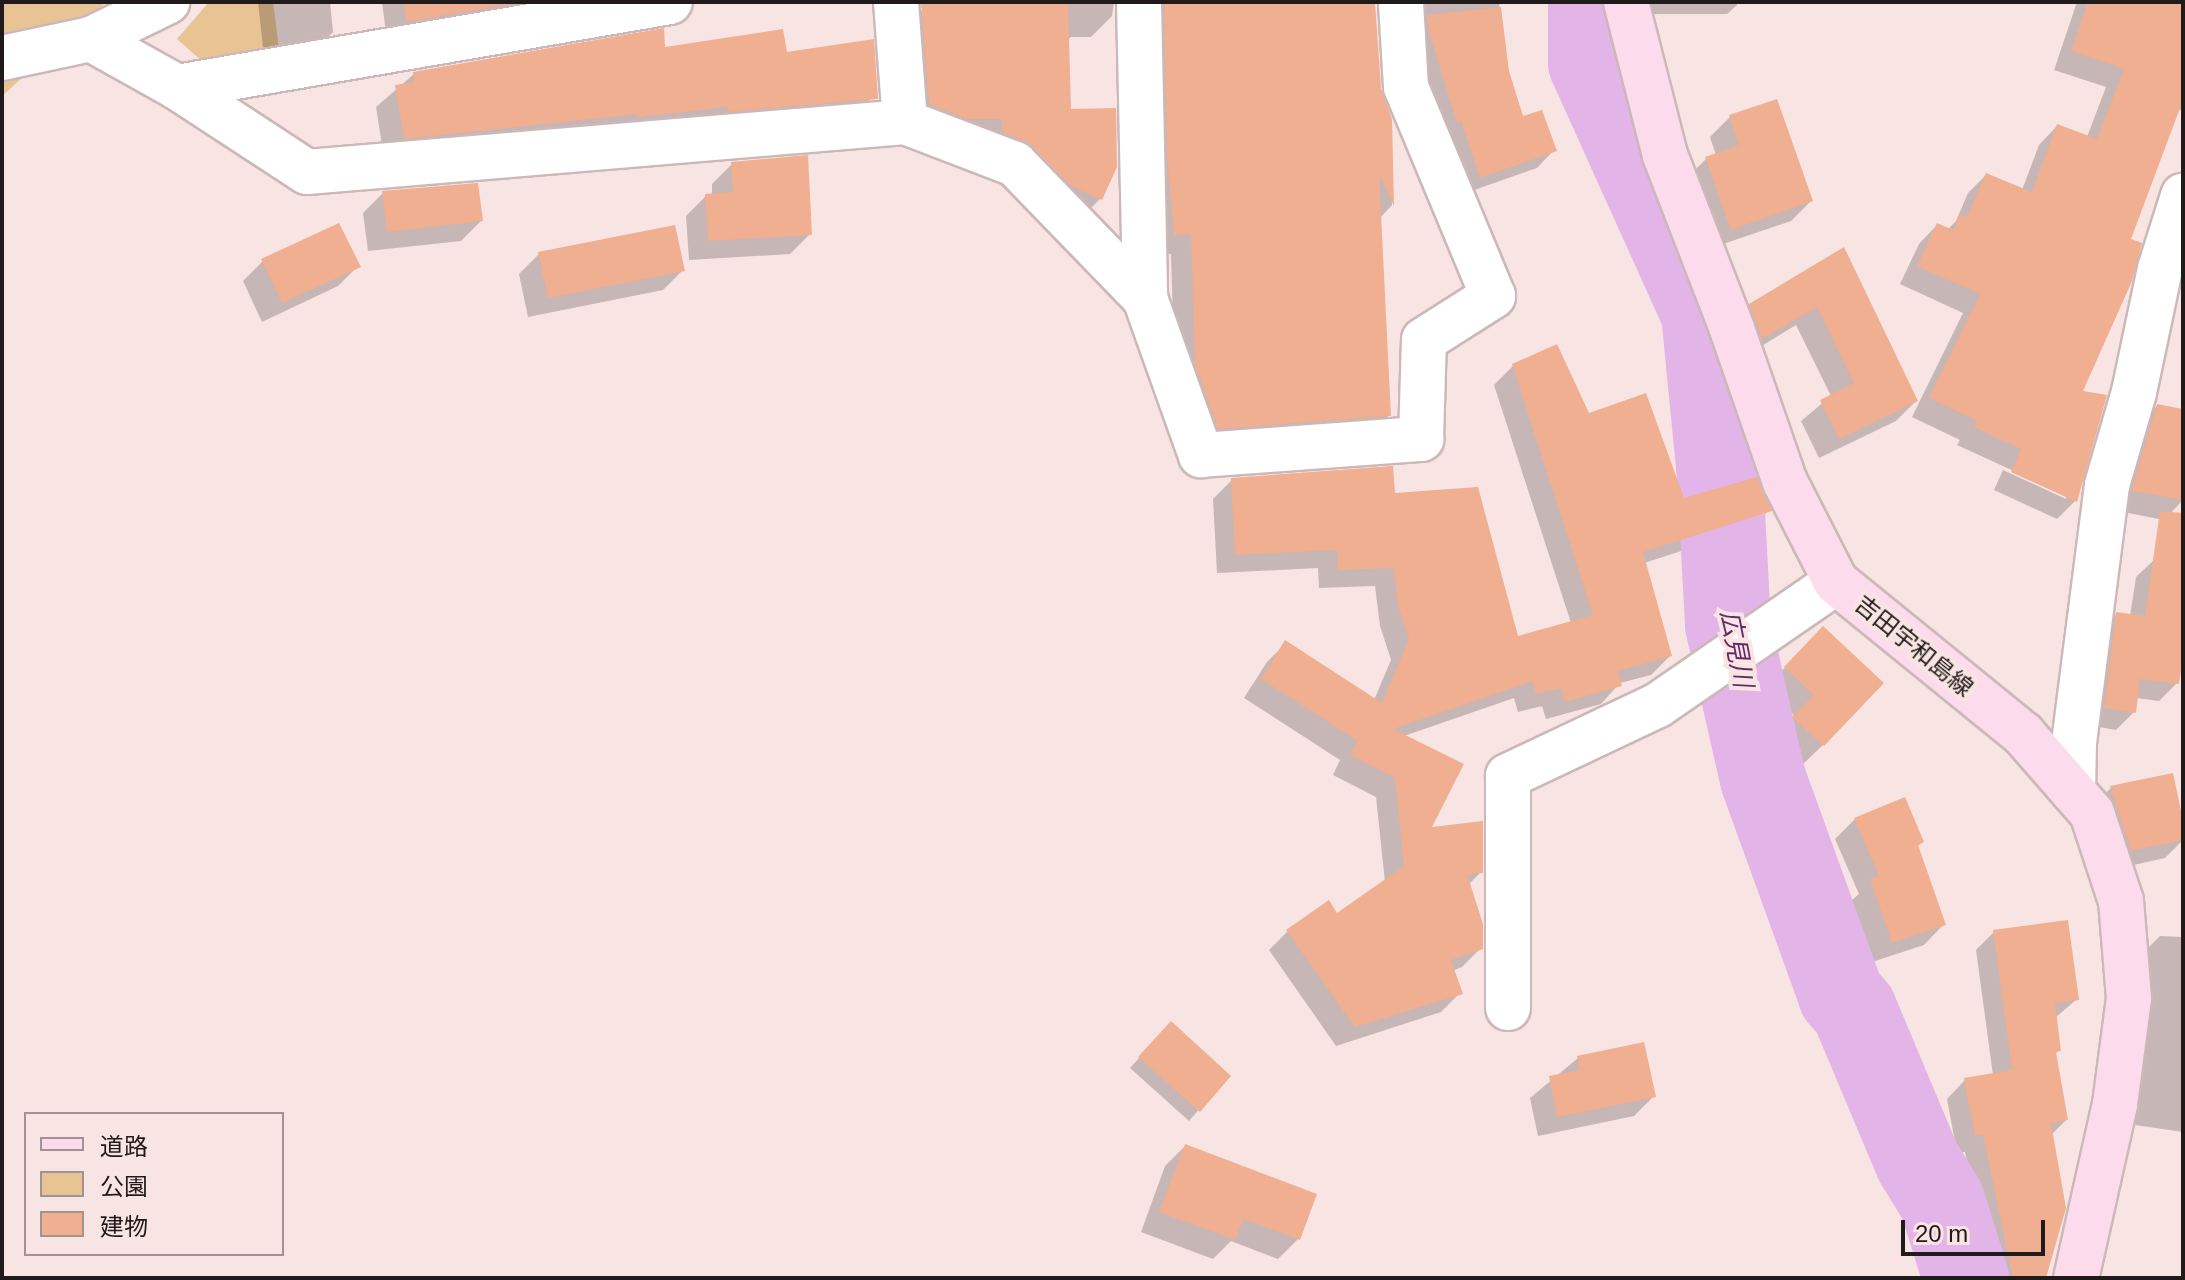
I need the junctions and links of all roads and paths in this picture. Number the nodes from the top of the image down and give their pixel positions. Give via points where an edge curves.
1 (167, 2) edge
2 (670, 2) edge
3 (896, 2) edge
4 (1139, 2) edge
5 (1401, 2) edge
6 (1626, 2) edge
7 (91, 39) junction
8 (2, 58) edge
9 (177, 87) junction
10 (905, 122) junction
11 (2183, 196) edge
12 (1145, 298) junction
13 (1836, 582) junction
14 (2073, 791) junction
15 (1508, 1008) dead end
16 (2076, 1278) edge

1 - 7 street
2 - 9 street
3 - 10 street
4 - 12 street
5 - 12 street via 1406,87 1493,296 1424,340 1421,439 1201,455
6 - 13 main road, 吉田宇和島線 via 1665,155 1785,482
7 - 8 street
7 - 9 street
9 - 10 street via 307,172
10 - 12 street via 1015,164
11 - 14 street via 2107,485 2074,743
13 - 14 main road, 吉田宇和島線 via 2023,734
13 - 15 street via 1658,705 1508,776
14 - 16 main road, 吉田宇和島線 via 2092,813 2121,901 2129,998 2115,1104

